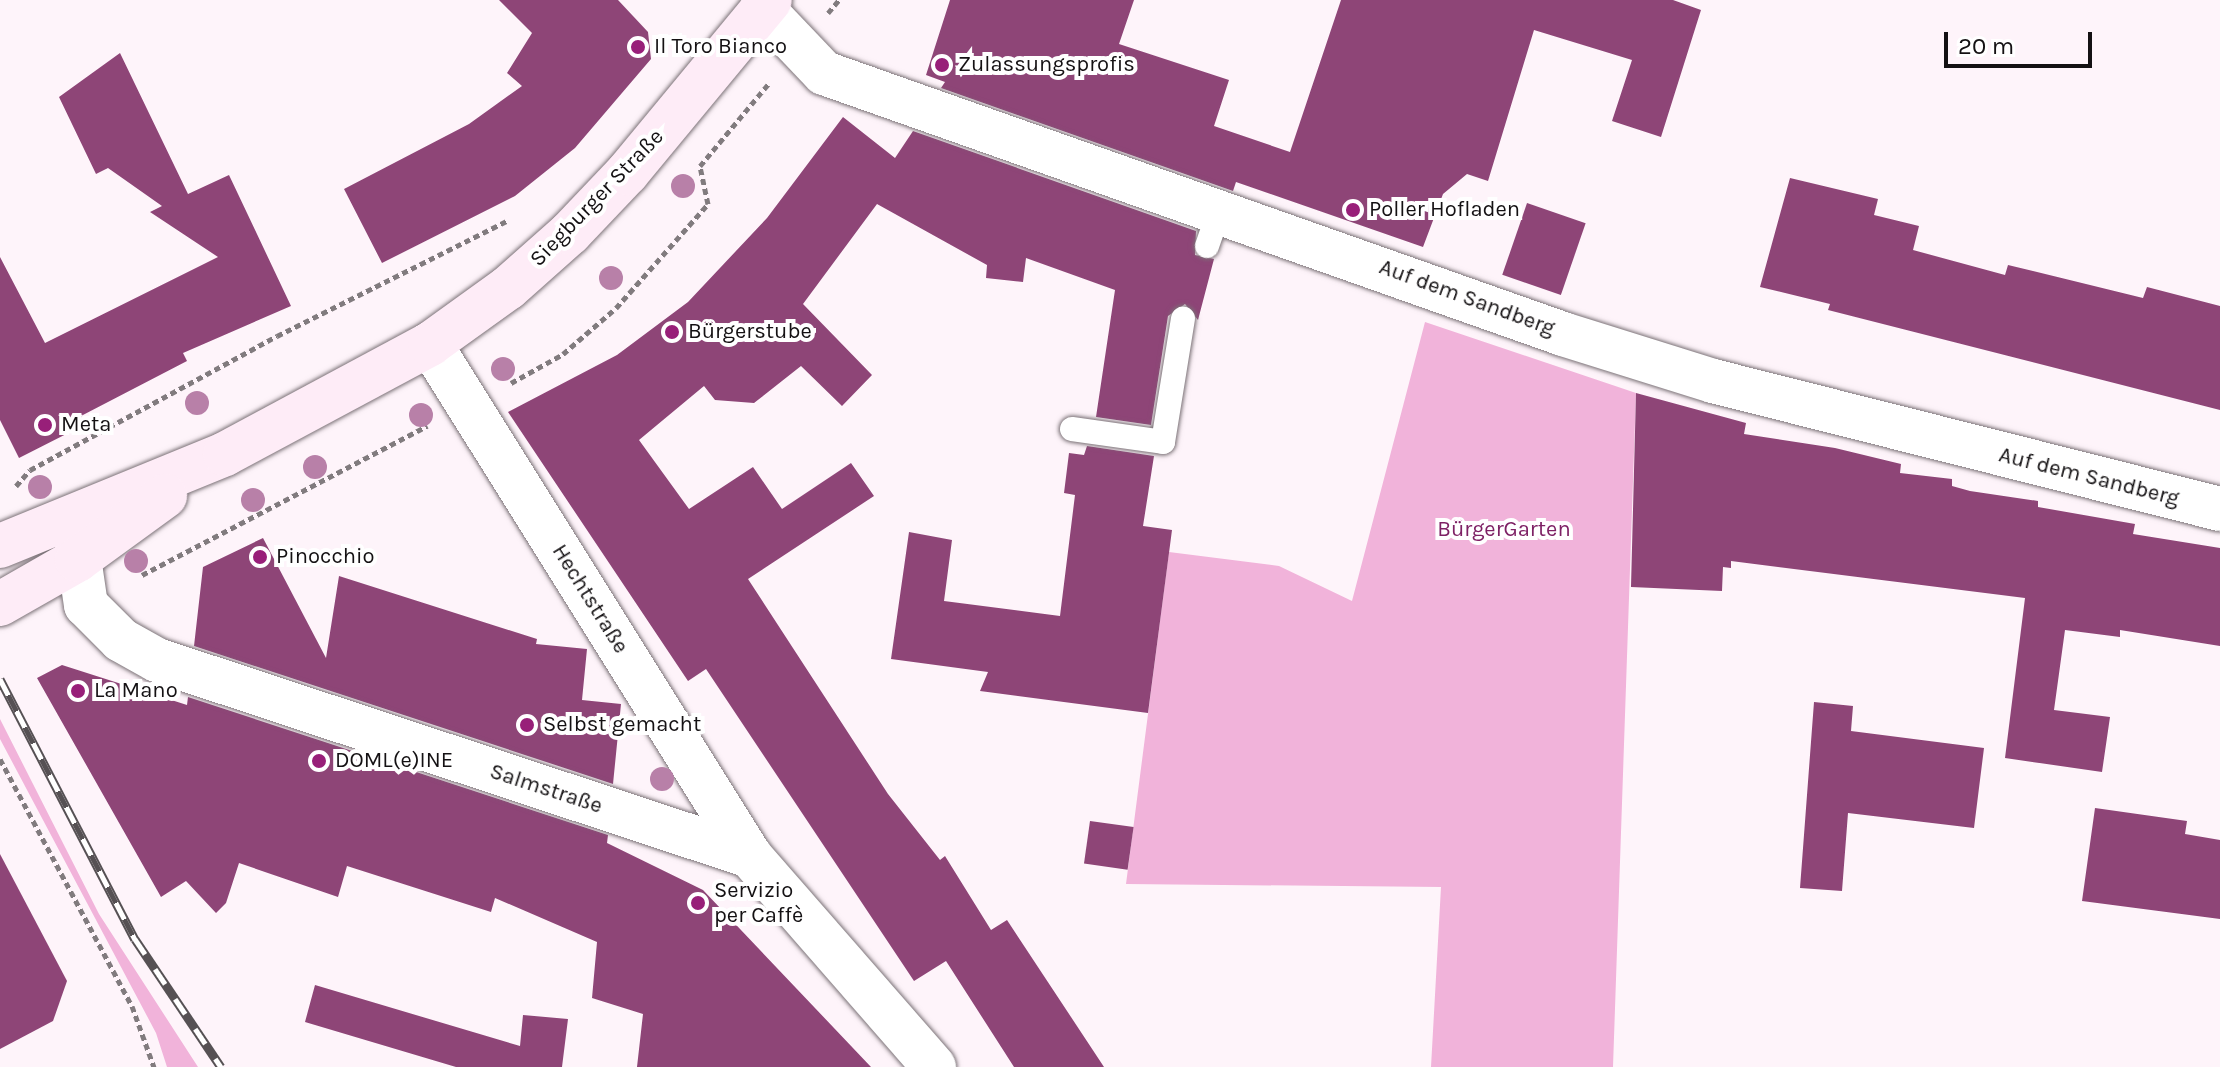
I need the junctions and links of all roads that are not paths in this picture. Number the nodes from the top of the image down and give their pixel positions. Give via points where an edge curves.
1 (763, 3) edge
2 (1183, 319) dead end
3 (430, 344) junction
4 (1072, 429) dead end
5 (225, 454) junction
6 (2220, 509) edge
7 (73, 516) junction
8 (0, 546) edge
9 (77, 560) junction
10 (0, 604) edge
11 (750, 856) junction
12 (934, 1067) edge

1 - 3 main road, Siegburger Straße via 627,173 570,233 508,288
1 - 6 street, Auf dem Sandberg via 824,73 1213,228 1713,381
2 - 4 lane via 1163,442
3 - 5 main road, Siegburger Straße
3 - 11 street, Hechtstraße
5 - 7 main road, Siegburger Straße
5 - 9 main road, Siegburger Straße
7 - 8 main road, Siegburger Straße
7 - 9 street
9 - 10 main road, Siegburger Straße
9 - 11 street, Salmstraße via 86,605 121,640 171,665
11 - 12 street

